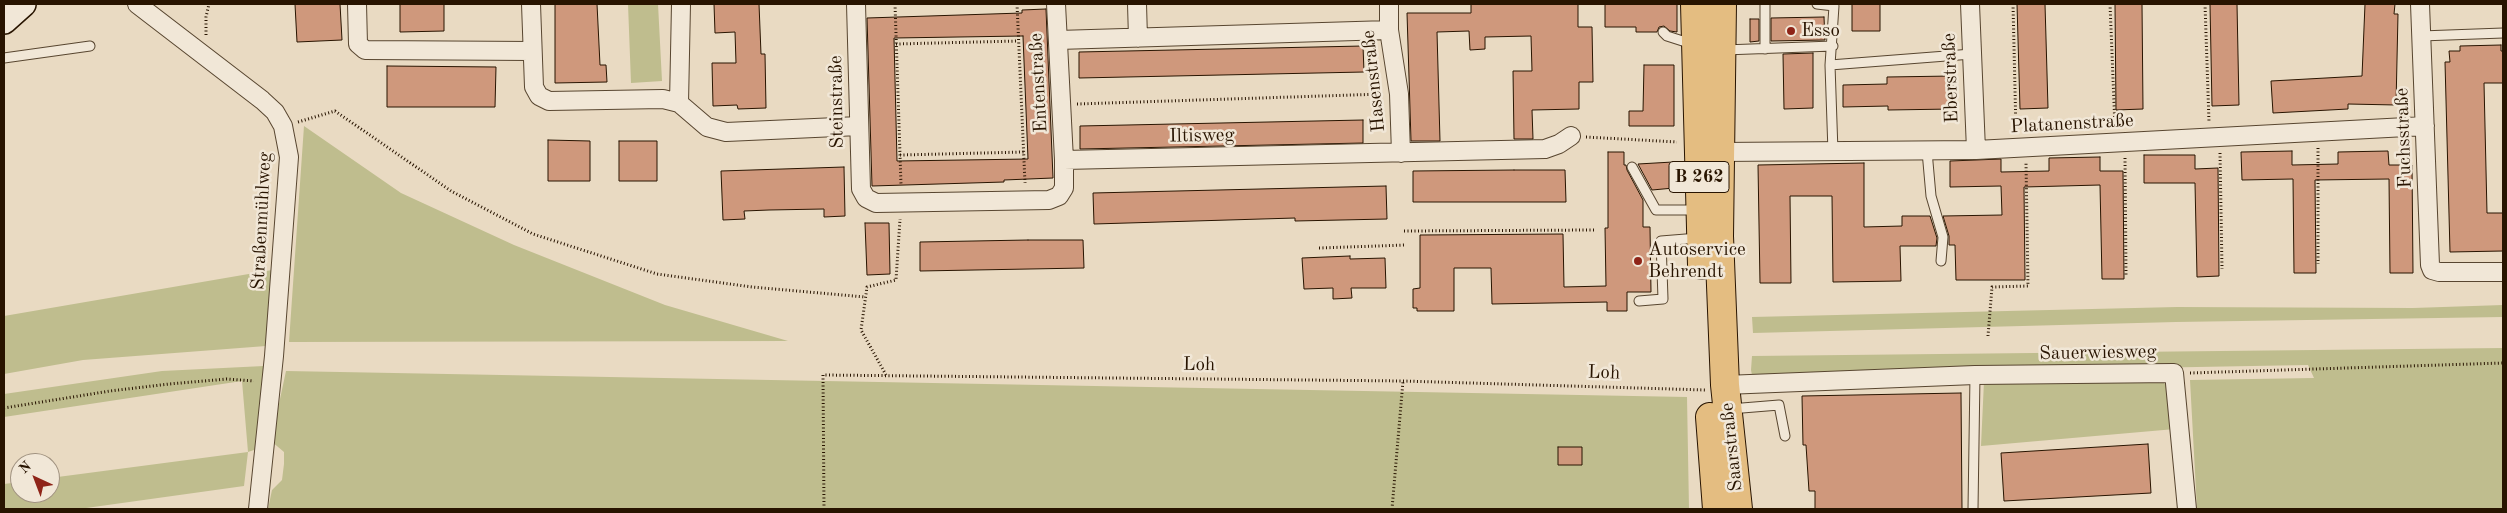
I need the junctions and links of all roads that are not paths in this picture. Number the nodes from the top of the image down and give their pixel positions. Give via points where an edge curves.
1 (23, 4) edge
2 (137, 4) edge
3 (357, 4) edge
4 (531, 4) edge
5 (681, 4) edge
6 (856, 4) edge
7 (1056, 4) edge
8 (1137, 4) edge
9 (1389, 4) edge
10 (1694, 4) edge
11 (1722, 4) edge
12 (1765, 4) edge
13 (1817, 4) edge
14 (1970, 4) edge
15 (2420, 4) edge
16 (4, 21) edge
17 (1389, 30) junction
18 (1663, 32) dead end
19 (2503, 33) edge
20 (2421, 36) junction
21 (1138, 38) junction
22 (1058, 40) junction
23 (90, 46) dead end
24 (1695, 46) junction
25 (1832, 46) junction
26 (1766, 49) junction
27 (1722, 50) junction
28 (532, 51) junction
29 (1972, 54) junction
30 (4, 58) edge
31 (1830, 65) junction
32 (679, 103) junction
33 (859, 126) junction
34 (2425, 126) junction
35 (1571, 136) dead end
36 (1976, 150) junction
37 (1927, 151) junction
38 (1720, 152) junction
39 (1834, 152) junction
40 (1401, 153) junction
41 (1064, 160) junction
42 (1632, 167) dead end
43 (1700, 210) junction
44 (1700, 238) junction
45 (1941, 261) dead end
46 (2503, 272) edge
47 (1639, 301) dead end
48 (1975, 375) junction
49 (1720, 395) junction
50 (1785, 436) dead end
51 (258, 509) edge
52 (1717, 509) edge
53 (1738, 509) edge
54 (1973, 509) edge
55 (2187, 509) edge

1 - 16 street
2 - 51 street, Straßenmühlweg via 262,100 275,112 283,126 288,157 272,378
3 - 28 street via 358,44 365,50
4 - 28 street
5 - 32 street
6 - 33 street, Steinstraße
7 - 22 street, Entenstraße
8 - 21 street
9 - 17 street, Hasenstraße
10 - 24 main road, B 262
11 - 27 main road, B 262
12 - 26 lane
13 - 25 lane via 1834,6
14 - 29 street, Eberstraße
15 - 20 street, Fuchsstraße
17 - 21 street
17 - 40 street, Hasenstraße via 1399,94
18 - 24 lane
19 - 20 lane
20 - 34 street, Fuchsstraße
21 - 22 street
22 - 41 street, Entenstraße
23 - 30 lane
24 - 43 main road, B 262
25 - 26 lane
25 - 31 lane
26 - 27 lane
27 - 38 main road, B 262
28 - 32 street via 534,87 539,96 549,101 663,99
29 - 31 lane
29 - 36 street, Eberstraße
31 - 39 lane
32 - 33 street via 707,127 726,132
33 - 41 street, Steinstraße via 860,189 876,204 1049,200 1059,196 1064,188
34 - 36 street, Platanenstraße
34 - 46 street, Fuchsstraße via 2432,270
35 - 40 street, Iltisweg via 1545,149
36 - 37 street, Platanenstraße
37 - 39 street, Platanenstraße
37 - 45 lane via 1931,196 1943,237
38 - 39 street, Platanenstraße
38 - 49 main road, B 262
40 - 41 street, Iltisweg
42 - 43 lane via 1656,210
43 - 44 main road, B 262
44 - 47 lane via 1661,240 1663,299
44 - 49 main road, B 262
48 - 49 street, Sauerwiesweg
48 - 54 lane
48 - 55 street, Sauerwiesweg via 2174,373
49 - 50 lane via 1779,405
49 - 52 main road, Saarstraße / B 262
49 - 53 main road, Saarstraße / B 262

